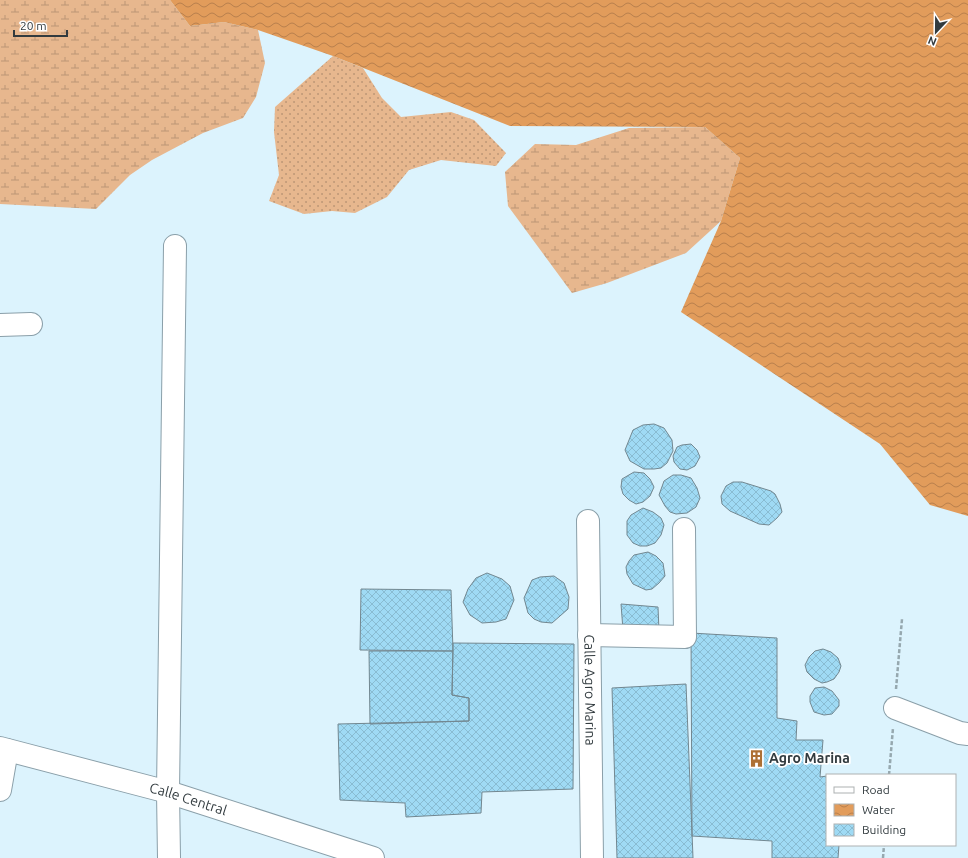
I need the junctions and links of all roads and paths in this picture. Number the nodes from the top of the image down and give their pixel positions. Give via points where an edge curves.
1 (175, 246) dead end
2 (0, 324) edge
3 (31, 324) dead end
4 (588, 521) dead end
5 (684, 529) dead end
6 (589, 635) junction
7 (895, 708) dead end
8 (968, 734) edge
9 (4, 749) edge
10 (0, 790) edge
11 (168, 792) junction
12 (884, 846) edge
13 (329, 851) edge
14 (169, 858) edge
15 (373, 858) edge
16 (592, 858) edge
17 (883, 858) edge

1 - 11 street
2 - 3 street
4 - 6 street, Calle Agro Marina
5 - 6 street via 685,637
6 - 16 street, Calle Agro Marina
7 - 8 street
9 - 10 street
9 - 11 street, Calle Central
11 - 13 street, Calle Central
11 - 14 street
12 - 17 path
13 - 15 street, Calle Central

